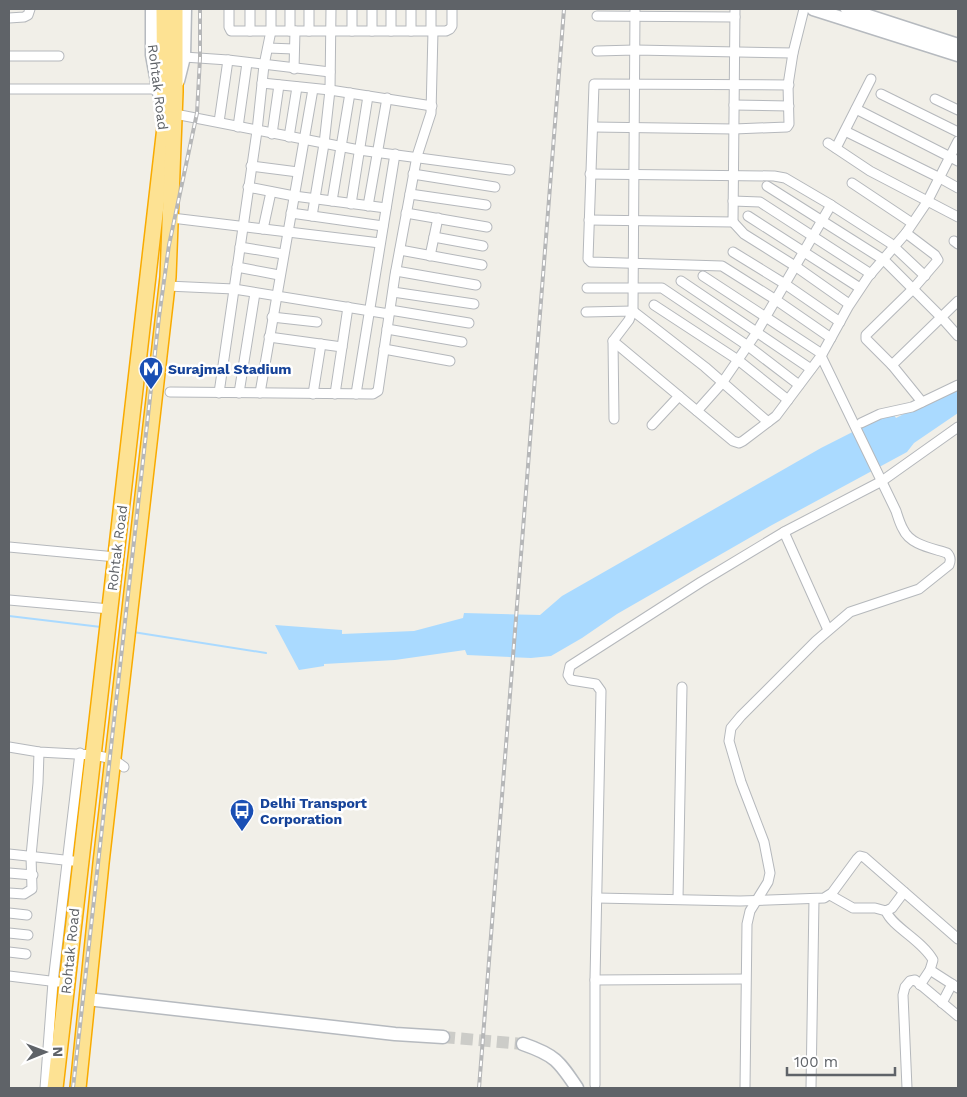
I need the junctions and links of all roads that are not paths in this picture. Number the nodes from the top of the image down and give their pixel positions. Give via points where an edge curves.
1 (30, 9) edge
2 (152, 9) edge
3 (164, 9) edge
4 (175, 9) edge
5 (185, 9) edge
6 (229, 9) edge
7 (250, 9) edge
8 (270, 9) edge
9 (290, 9) edge
10 (309, 9) edge
11 (330, 9) edge
12 (352, 9) edge
13 (372, 9) edge
14 (391, 9) edge
15 (411, 9) edge
16 (431, 9) edge
17 (452, 9) edge
18 (804, 9) edge
19 (813, 9) edge
20 (847, 9) edge
21 (635, 13) edge
22 (735, 13) edge
23 (597, 16) dead end
24 (9, 18) edge
25 (250, 31) junction
26 (271, 31) junction
27 (292, 31) junction
28 (310, 31) junction
29 (330, 31) junction
30 (352, 31) junction
31 (372, 31) junction
32 (391, 31) junction
33 (411, 31) junction
34 (432, 31) junction
35 (958, 45) edge
36 (268, 48) junction
37 (294, 49) junction
38 (635, 50) junction
39 (597, 51) dead end
40 (734, 52) junction
41 (793, 53) junction
42 (958, 55) edge
43 (9, 56) edge
44 (59, 56) dead end
45 (174, 58) junction
46 (228, 60) junction
47 (247, 63) junction
48 (264, 65) junction
49 (294, 68) junction
50 (330, 72) junction
51 (870, 79) dead end
52 (262, 83) junction
53 (635, 84) junction
54 (279, 85) junction
55 (734, 85) junction
56 (788, 85) junction
57 (297, 87) junction
58 (9, 89) edge
59 (158, 89) junction
60 (312, 89) junction
61 (330, 90) junction
62 (350, 93) junction
63 (881, 94) dead end
64 (368, 96) junction
65 (387, 98) junction
66 (935, 99) dead end
67 (734, 105) junction
68 (432, 106) junction
69 (788, 106) junction
70 (856, 109) junction
71 (958, 110) edge
72 (174, 114) junction
73 (219, 122) junction
74 (238, 126) junction
75 (165, 127) junction
76 (593, 127) junction
77 (634, 127) junction
78 (734, 128) junction
79 (257, 131) junction
80 (845, 131) junction
81 (958, 132) edge
82 (272, 134) junction
83 (289, 137) junction
84 (304, 140) junction
85 (958, 141) edge
86 (828, 143) dead end
87 (324, 144) junction
88 (342, 147) junction
89 (836, 148) junction
90 (360, 150) junction
91 (377, 152) junction
92 (395, 154) junction
93 (417, 156) junction
94 (954, 159) edge
95 (252, 166) junction
96 (510, 170) dead end
97 (298, 172) junction
98 (413, 174) junction
99 (590, 174) junction
100 (634, 174) junction
101 (734, 175) junction
102 (940, 178) junction
103 (852, 183) dead end
104 (767, 186) dead end
105 (248, 187) junction
106 (496, 187) dead end
107 (958, 188) edge
108 (271, 192) junction
109 (410, 194) junction
110 (294, 196) junction
111 (314, 198) junction
112 (928, 200) junction
113 (332, 201) junction
114 (733, 201) junction
115 (351, 204) junction
116 (831, 205) junction
117 (368, 206) junction
118 (486, 206) dead end
119 (386, 208) junction
120 (290, 213) junction
121 (406, 213) junction
122 (312, 216) junction
123 (748, 216) dead end
124 (958, 217) edge
125 (172, 218) junction
126 (438, 218) junction
127 (634, 219) junction
128 (589, 220) junction
129 (823, 220) junction
130 (732, 222) junction
131 (912, 223) junction
132 (243, 226) junction
133 (383, 226) junction
134 (487, 226) dead end
135 (263, 229) junction
136 (906, 232) junction
137 (287, 233) junction
138 (813, 236) junction
139 (434, 237) junction
140 (380, 244) junction
141 (483, 246) dead end
142 (895, 246) junction
143 (240, 247) junction
144 (400, 250) junction
145 (804, 251) junction
146 (733, 252) dead end
147 (283, 254) junction
148 (430, 256) junction
149 (884, 260) junction
150 (634, 264) junction
151 (482, 265) dead end
152 (795, 266) junction
153 (237, 267) junction
154 (396, 271) junction
155 (871, 274) junction
156 (279, 275) junction
157 (703, 276) dead end
158 (925, 276) junction
159 (681, 281) dead end
160 (476, 284) dead end
161 (785, 284) junction
162 (168, 286) junction
163 (587, 288) dead end
164 (633, 288) junction
165 (860, 288) junction
166 (234, 289) junction
167 (913, 289) junction
168 (393, 292) junction
169 (255, 293) junction
170 (276, 296) junction
171 (776, 300) junction
172 (958, 301) edge
173 (474, 304) dead end
174 (849, 304) junction
175 (654, 305) dead end
176 (348, 307) junction
177 (370, 310) junction
178 (633, 311) junction
179 (390, 312) junction
180 (586, 312) dead end
181 (766, 316) junction
182 (272, 317) junction
183 (942, 318) junction
184 (317, 322) dead end
185 (840, 322) junction
186 (469, 323) dead end
187 (387, 330) junction
188 (757, 332) junction
189 (958, 335) edge
190 (269, 337) junction
191 (831, 338) junction
192 (613, 341) junction
193 (462, 342) dead end
194 (321, 344) junction
195 (748, 346) junction
196 (342, 347) junction
197 (384, 349) junction
198 (822, 355) junction
199 (738, 360) junction
200 (450, 361) dead end
201 (892, 365) junction
202 (811, 369) junction
203 (722, 383) junction
204 (799, 385) junction
205 (958, 385) edge
206 (170, 392) dead end
207 (219, 392) junction
208 (239, 393) junction
209 (260, 393) junction
210 (313, 394) junction
211 (335, 394) junction
212 (356, 394) junction
213 (679, 396) junction
214 (788, 400) junction
215 (922, 402) junction
216 (697, 411) junction
217 (614, 419) dead end
218 (768, 422) junction
219 (857, 423) junction
220 (652, 426) dead end
221 (958, 427) edge
222 (881, 479) junction
223 (784, 532) junction
224 (9, 547) edge
225 (116, 557) junction
226 (9, 600) edge
227 (109, 613) junction
228 (828, 630) junction
229 (682, 687) dead end
230 (9, 747) edge
231 (39, 752) junction
232 (87, 754) junction
233 (119, 763) junction
234 (9, 854) edge
235 (31, 856) junction
236 (74, 861) junction
237 (9, 873) edge
238 (32, 876) junction
239 (9, 892) edge
240 (904, 892) junction
241 (830, 895) junction
242 (597, 898) junction
243 (678, 899) junction
244 (814, 899) junction
245 (757, 900) junction
246 (886, 911) junction
247 (9, 913) edge
248 (26, 915) dead end
249 (9, 933) edge
250 (28, 935) dead end
251 (958, 940) edge
252 (9, 952) edge
253 (26, 954) dead end
254 (930, 970) junction
255 (9, 976) edge
256 (745, 979) junction
257 (595, 980) junction
258 (60, 982) junction
259 (920, 985) junction
260 (955, 986) edge
261 (87, 999) junction
262 (942, 1003) junction
263 (958, 1016) edge
264 (443, 1037) tunnel mouth
265 (523, 1044) tunnel mouth
266 (595, 1085) dead end
267 (45, 1088) edge
268 (55, 1088) edge
269 (78, 1088) edge
270 (577, 1088) edge
271 (745, 1088) edge
272 (811, 1088) edge
273 (906, 1088) edge

1 - 24 street via 24,17
2 - 59 street, Rohtak Road via 152,55
3 - 45 highway
4 - 45 highway
5 - 45 street
6 - 25 street via 231,31
7 - 25 street
8 - 26 street
9 - 27 street
10 - 28 street
11 - 29 street
12 - 30 street
13 - 31 street
14 - 32 street
15 - 33 street
16 - 34 street
17 - 34 street via 450,29
18 - 41 street
19 - 42 street
20 - 35 street
21 - 22 street
21 - 23 street
21 - 38 street
22 - 40 street
25 - 26 street
26 - 27 street
26 - 36 street
27 - 28 street
27 - 37 street
28 - 29 street
29 - 30 street
29 - 50 street
30 - 31 street
31 - 32 street
32 - 33 street
33 - 34 street
34 - 68 street
36 - 37 street
36 - 48 street
37 - 49 street
38 - 39 street
38 - 40 street
38 - 53 street
40 - 41 street
40 - 55 street
41 - 56 street
43 - 44 street
45 - 46 street
45 - 72 highway, Rohtak Road
45 - 75 highway
46 - 47 street
46 - 73 street
47 - 48 street
47 - 74 street
48 - 49 street
48 - 52 street
49 - 50 street
50 - 61 street
51 - 70 street
52 - 54 street
52 - 79 street
53 - 55 street
53 - 76 street via 594,84
53 - 77 street
54 - 57 street
54 - 82 street
55 - 56 street
55 - 67 street
56 - 69 street
57 - 60 street
57 - 83 street
58 - 59 street
59 - 75 street, Rohtak Road
60 - 61 street
60 - 84 street
61 - 62 street
61 - 87 street
62 - 64 street
62 - 88 street
63 - 81 street
64 - 65 street
64 - 90 street
65 - 68 street
65 - 91 street
66 - 71 street
67 - 69 street
67 - 78 street
68 - 93 street
69 - 78 street via 787,127
70 - 80 street
70 - 94 street
72 - 73 street
72 - 125 highway, Rohtak Road
73 - 74 street
74 - 79 street
75 - 225 highway, Rohtak Road
76 - 77 street
76 - 99 street
77 - 78 street
77 - 100 street
78 - 101 street
79 - 82 street
79 - 95 street
80 - 89 street
80 - 102 street
82 - 83 street
83 - 84 street
84 - 87 street
84 - 97 street
85 - 94 street
86 - 89 street
87 - 88 street
87 - 111 street
88 - 90 street
88 - 113 street
89 - 112 street
90 - 91 street
90 - 115 street
91 - 92 street
91 - 117 street
92 - 93 street
92 - 119 street
93 - 96 street
93 - 98 street
94 - 102 street
95 - 97 street
95 - 105 street
97 - 110 street
98 - 106 street
98 - 109 street
99 - 100 street
99 - 128 street
100 - 101 street
100 - 127 street
101 - 114 street
101 - 116 street via 785,178
102 - 107 street
102 - 112 street
103 - 131 street
104 - 129 street
105 - 108 street
105 - 132 street
108 - 110 street
108 - 135 street
109 - 118 street
109 - 121 street
110 - 111 street
110 - 120 street
111 - 113 street
111 - 122 street
112 - 124 street
112 - 131 street
113 - 115 street
114 - 130 street
114 - 138 street via 760,202
115 - 117 street
116 - 129 street
116 - 142 street
117 - 119 street
119 - 133 street
120 - 122 street
120 - 137 street
121 - 126 street
121 - 144 street
122 - 133 street
123 - 145 street
125 - 132 street
125 - 162 highway, Rohtak Road
126 - 134 street
126 - 139 street
127 - 128 street
127 - 130 street
127 - 150 street
128 - 150 street via 589,261
129 - 138 street
129 - 149 street
130 - 152 street via 744,234
131 - 136 street
132 - 135 street
132 - 143 street
133 - 140 street
135 - 137 street
136 - 142 street
136 - 158 street via 937,257 936,264
137 - 140 street
137 - 147 street
138 - 145 street
138 - 155 street
139 - 141 street
139 - 148 street
140 - 177 street
142 - 149 street
142 - 158 street
143 - 147 street
143 - 153 street
144 - 148 street
144 - 154 street
145 - 152 street
145 - 165 street
146 - 161 street
147 - 156 street
148 - 151 street
149 - 155 street
149 - 167 street
150 - 164 street
150 - 171 street via 722,266
152 - 161 street
152 - 174 street
153 - 156 street
153 - 166 street
154 - 160 street
154 - 168 street
155 - 165 street
156 - 170 street
157 - 181 street
158 - 167 street
159 - 188 street
161 - 171 street
161 - 185 street
162 - 166 street
162 - 233 highway, Rohtak Road via 123,676
163 - 164 street
164 - 178 street
164 - 195 street via 665,290
165 - 174 street
166 - 169 street
166 - 207 street
167 - 183 street
167 - 201 street via 866,336
168 - 173 street
168 - 179 street
169 - 170 street
169 - 208 street
170 - 176 street
170 - 182 street
171 - 181 street
171 - 191 street
172 - 183 street
174 - 185 street
175 - 199 street
176 - 177 street
176 - 196 street
177 - 179 street
177 - 212 street
178 - 180 street
178 - 192 street
178 - 203 street
179 - 186 street
179 - 187 street
181 - 188 street
181 - 198 street
182 - 184 street
182 - 190 street
183 - 189 street
183 - 201 street
185 - 191 street
187 - 193 street
187 - 197 street
188 - 195 street
188 - 202 street
190 - 194 street
190 - 209 street
191 - 198 street
192 - 213 street
192 - 217 street
194 - 196 street
194 - 210 street
195 - 199 street
195 - 204 street
196 - 211 street
197 - 200 street
197 - 212 street via 378,392
198 - 202 street
198 - 219 street
199 - 203 street
199 - 214 street
201 - 215 street
202 - 204 street
203 - 216 street
203 - 218 street
204 - 214 street
205 - 215 street
206 - 207 street
207 - 208 street
208 - 209 street
209 - 210 street
210 - 211 street
211 - 212 street
213 - 216 street
213 - 220 street
214 - 218 street
215 - 219 street
216 - 218 street via 736,443
219 - 222 street
221 - 222 street
222 - 223 street
222 - 228 street via 906,535 947,553 951,561 919,589 852,611
223 - 228 street
223 - 242 street via 570,666 568,674 571,680 596,684 601,690
224 - 225 street
225 - 227 highway, Rohtak Road
226 - 227 street
227 - 232 highway, Rohtak Road via 104,662
228 - 245 street via 732,728 729,741 764,842 770,873
229 - 243 street
230 - 231 street
231 - 232 street
231 - 235 street
232 - 233 street
232 - 236 highway, Rohtak Road
233 - 261 highway, Rohtak Road
234 - 235 street
235 - 236 street
235 - 238 street
236 - 258 highway, Rohtak Road
237 - 238 street
238 - 239 street via 32,889 24,894
240 - 241 street via 864,856 860,856
240 - 246 street
240 - 251 street
241 - 244 street
241 - 246 street via 853,908
242 - 243 street
242 - 257 street
243 - 245 street
244 - 245 street
244 - 272 street
245 - 256 street via 750,911 748,924
246 - 254 street via 925,948 932,960
247 - 248 street
249 - 250 street
252 - 253 street
254 - 259 street
254 - 260 street
255 - 258 street
256 - 257 street
256 - 271 street
257 - 266 street
258 - 267 street
258 - 268 highway, Rohtak Road
259 - 262 street
259 - 273 street via 910,980 903,995
260 - 262 street
261 - 264 street
261 - 269 highway, Rohtak Road
262 - 263 street
265 - 270 street via 551,1056

